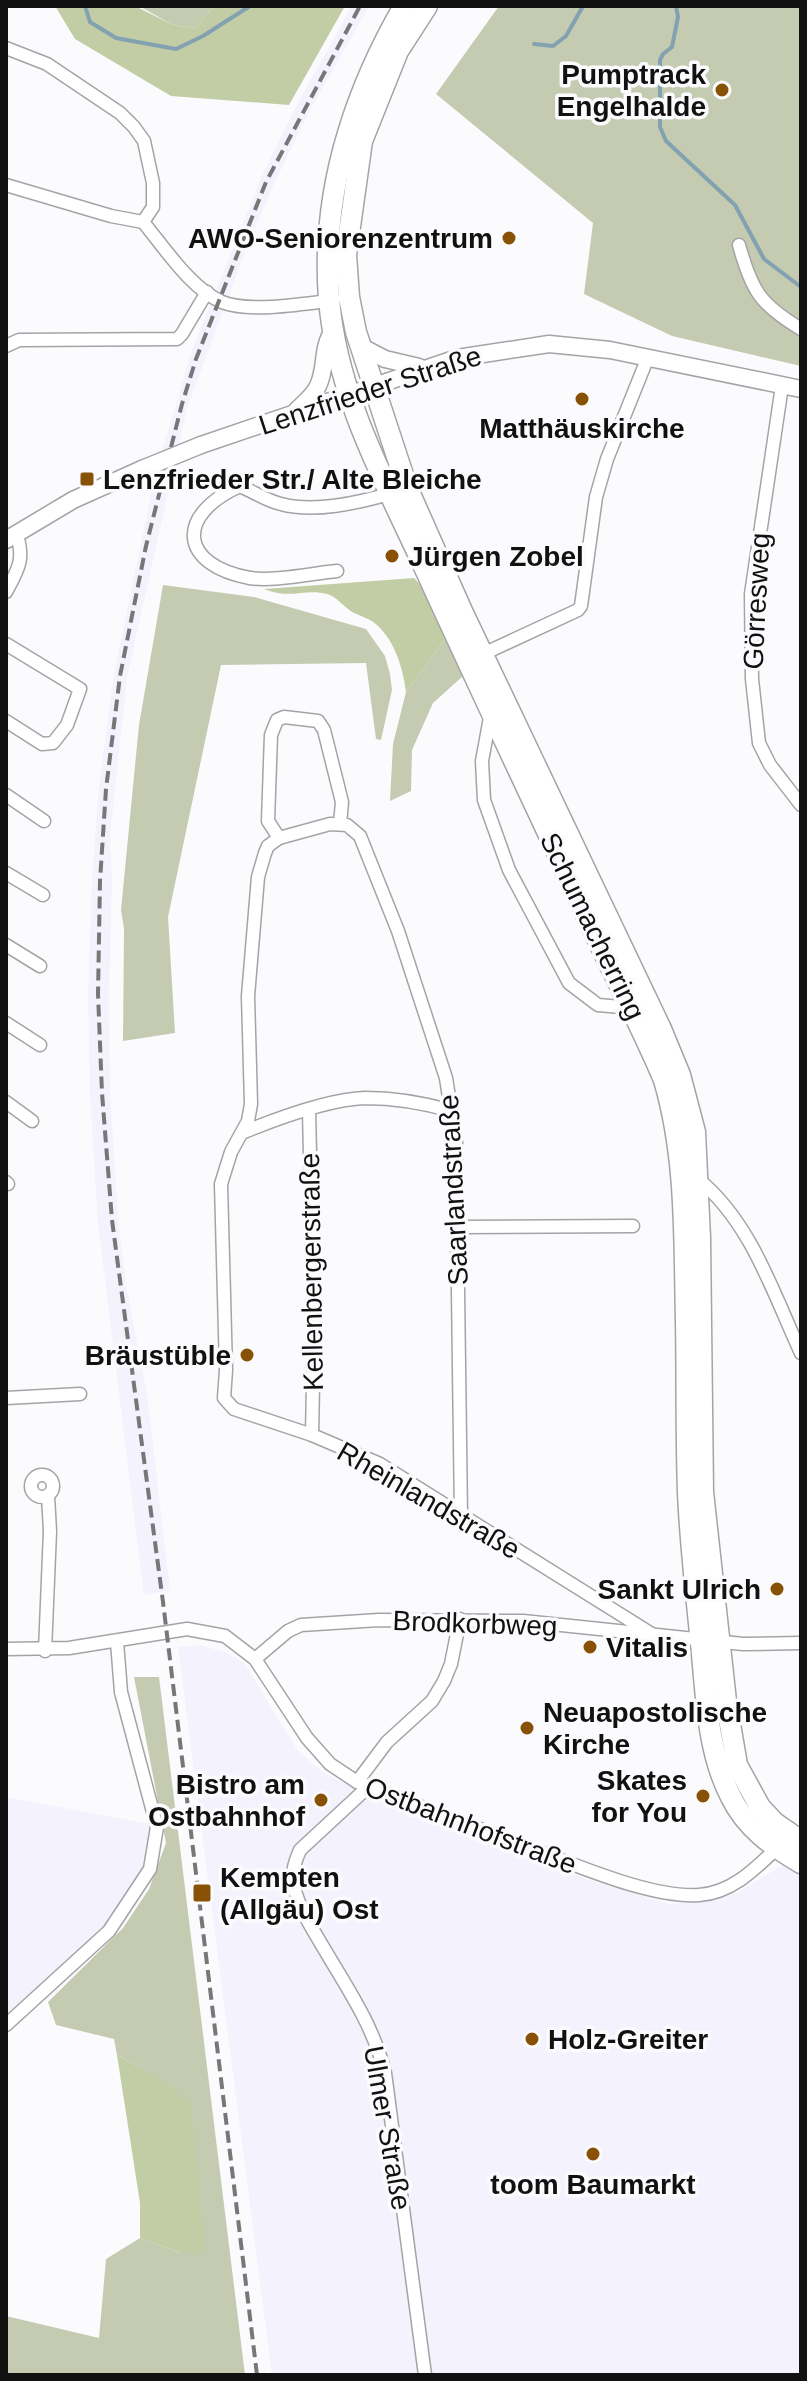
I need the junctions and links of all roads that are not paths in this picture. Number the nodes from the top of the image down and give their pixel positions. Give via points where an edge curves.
1 (404, 6) edge
2 (427, 6) edge
3 (6, 48) edge
4 (6, 185) edge
5 (143, 222) junction
6 (739, 245) dead end
7 (207, 292) junction
8 (339, 299) junction
9 (801, 329) edge
10 (333, 331) junction
11 (6, 335) edge
12 (19, 340) junction
13 (6, 346) edge
14 (360, 346) junction
15 (648, 357) junction
16 (425, 368) junction
17 (372, 385) junction
18 (782, 386) junction
19 (801, 389) edge
20 (348, 393) junction
21 (296, 412) junction
22 (389, 494) junction
23 (11, 536) edge
24 (337, 571) dead end
25 (6, 592) edge
26 (6, 644) edge
27 (483, 654) junction
28 (491, 712) junction
29 (6, 721) edge
30 (6, 795) edge
31 (801, 805) edge
32 (44, 821) dead end
33 (340, 824) junction
34 (274, 842) junction
35 (6, 873) edge
36 (43, 895) dead end
37 (6, 945) edge
38 (40, 966) dead end
39 (629, 1005) junction
40 (6, 1023) edge
41 (40, 1045) dead end
42 (6, 1102) edge
43 (309, 1110) junction
44 (452, 1111) junction
45 (32, 1121) dead end
46 (244, 1132) junction
47 (698, 1179) junction
48 (692, 1214) junction
49 (633, 1226) dead end
50 (458, 1227) junction
51 (801, 1353) edge
52 (80, 1394) dead end
53 (6, 1398) edge
54 (312, 1435) junction
55 (48, 1496) dead end
56 (461, 1516) junction
57 (460, 1619) junction
58 (655, 1636) junction
59 (710, 1641) junction
60 (117, 1642) junction
61 (801, 1643) edge
62 (6, 1649) edge
63 (45, 1651) junction
64 (255, 1659) junction
65 (362, 1784) junction
66 (789, 1842) edge
67 (801, 1863) edge
68 (6, 2025) edge
69 (425, 2375) edge

1 - 8 main road, Schumacherring via 369,72 344,138 327,259
2 - 8 main road, Schumacherring via 398,51 362,141
3 - 5 street via 47,64 134,127 144,141 153,183 153,207
4 - 5 street
5 - 7 street
6 - 9 street via 753,288 771,311
7 - 8 street via 245,306
7 - 12 street via 177,339
8 - 10 main road, Schumacherring
8 - 14 main road, Schumacherring
10 - 20 main road, Schumacherring
10 - 21 street via 324,343 317,389
11 - 12 street
12 - 13 street
14 - 16 street via 393,362
14 - 17 main road, Schumacherring
15 - 16 street, Lenzfrieder Straße via 549,344
15 - 18 street, Lenzfrieder Straße
15 - 27 street via 596,497 581,606
16 - 17 street, Lenzfrieder Straße
17 - 20 street, Lenzfrieder Straße
17 - 27 main road, Schumacherring via 407,487
18 - 19 street, Lenzfrieder Straße
18 - 31 street, Görresweg via 751,594 752,679 759,743
20 - 21 street, Lenzfrieder Straße
20 - 22 main road, Schumacherring
21 - 23 street, Lenzfrieder Straße, bridge via 142,469
22 - 24 street via 305,507 283,505 240,486 200,512 195,523 197,549 234,574 254,579
22 - 28 main road, Schumacherring
23 - 25 street via 22,550 21,564
26 - 29 street via 80,689 67,725 53,743 42,744
27 - 47 main road, Schumacherring via 680,1075 695,1132
28 - 39 main road, Schumacherring
28 - 39 street via 482,761 484,800 509,870 569,983 598,1005
30 - 32 street
33 - 34 street
33 - 34 street via 342,802 324,730 318,721 284,717 273,725 271,749 268,821
33 - 44 street, Saarlandstraße via 360,836 398,931
34 - 46 street, Rheinlandstraße via 258,877 253,922 248,996 251,1104
35 - 36 street
37 - 38 street
39 - 48 main road, Schumacherring via 672,1106
40 - 41 street
42 - 45 street
43 - 44 street via 361,1098
43 - 46 street
43 - 54 street, Kellenbergerstraße
44 - 50 street, Saarlandstraße
46 - 54 street, Rheinlandstraße via 221,1184 224,1398 244,1414
47 - 48 main road, Schumacherring
47 - 51 street via 741,1227
48 - 59 main road, Schumacherring
49 - 50 street
50 - 56 street, Saarlandstraße
52 - 53 street
54 - 56 street, Rheinlandstraße via 380,1464
55 - 63 street
56 - 58 street, Rheinlandstraße
57 - 58 street, Brodkorbweg
57 - 64 street, Brodkorbweg via 301,1625
57 - 65 street, Ulmer Straße via 444,1681 432,1701 387,1742
58 - 59 street, Brodkorbweg
59 - 61 street, Brodkorbweg
59 - 66 main road, Schumacherring via 737,1765 760,1807
60 - 63 street, Ostbahnhofstraße
60 - 64 street, Ostbahnhofstraße via 187,1629 225,1636
60 - 68 street via 121,1692 157,1827 150,1869 109,1931
62 - 63 street, Ostbahnhofstraße
64 - 65 street, Ostbahnhofstraße via 307,1738 330,1764
65 - 66 street, Ostbahnhofstraße via 664,1893 717,1892
65 - 69 street, Ulmer Straße via 300,1850 292,1878 312,1928 378,2046
66 - 67 main road, Schumacherring

